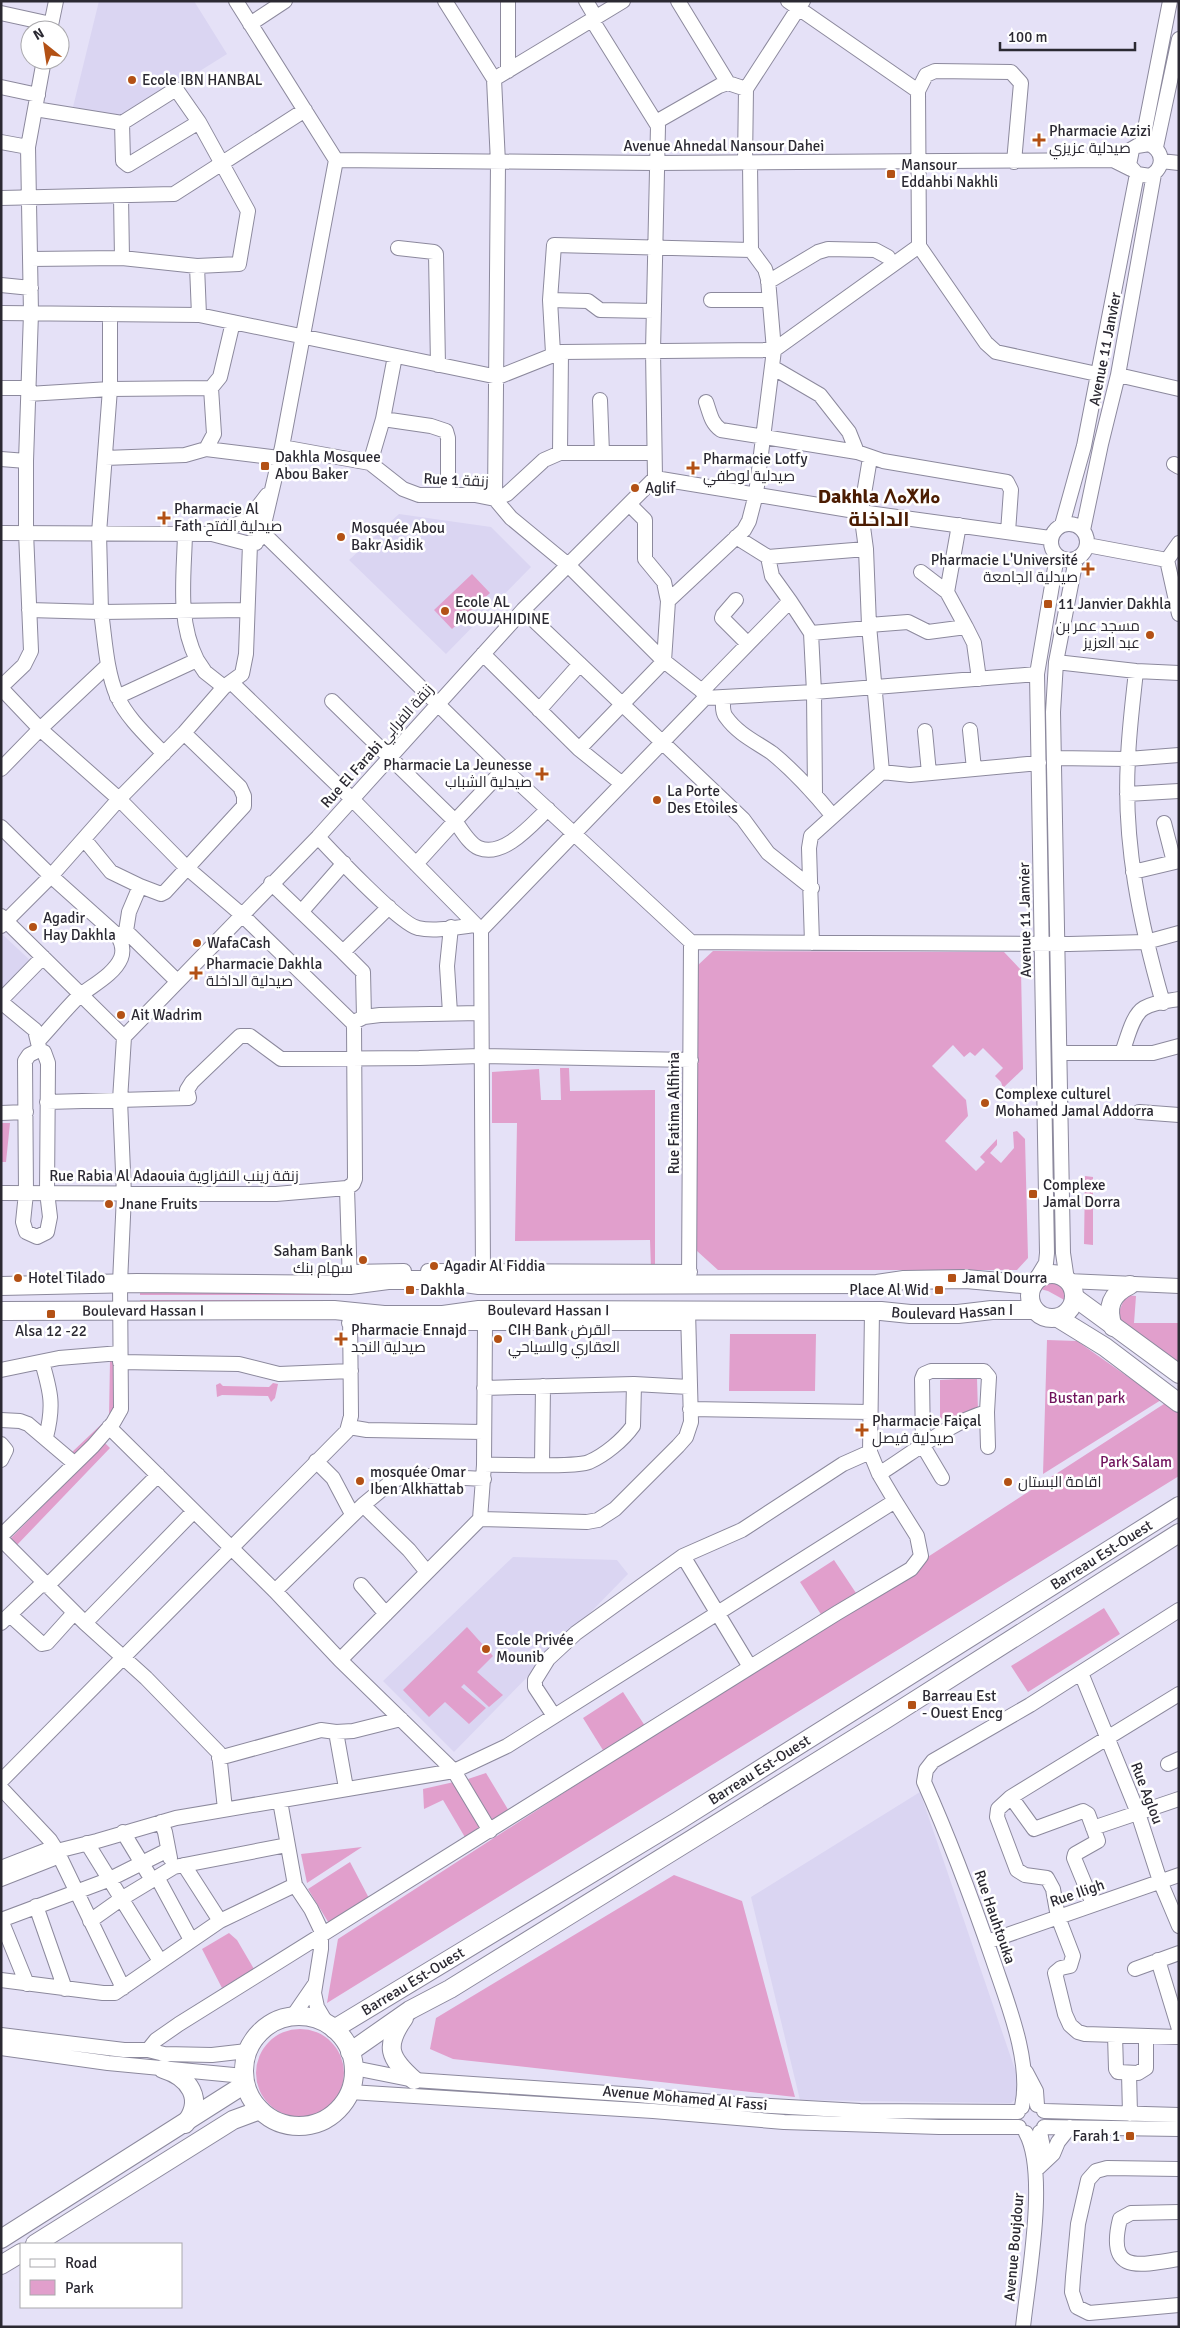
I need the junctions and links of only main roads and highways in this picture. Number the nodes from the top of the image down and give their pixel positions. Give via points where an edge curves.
1 (1034, 1283) junction
2 (1130, 1285) road end
3 (1, 1286) edge
4 (1071, 1288) junction
5 (1034, 1310) junction
6 (1, 1311) edge
7 (1058, 1318) junction
8 (1113, 1327) junction
9 (1179, 1374) edge
10 (1179, 1403) edge
11 (1179, 1506) edge
12 (1179, 1533) edge
13 (410, 2010) junction
14 (331, 2026) junction
15 (352, 2060) junction
16 (163, 2069) road end
17 (244, 2080) junction
18 (414, 2080) road end
19 (260, 2110) junction
20 (185, 2124) junction
21 (1, 2239) edge
22 (37, 2243) edge
23 (20, 2254) edge
24 (1, 2265) edge

1 - 3 main road, Boulevard Hassan I via 966,1279 877,1284 689,1279 479,1285 444,1280 350,1278
1 - 4 main road via 1051,1274
1 - 5 main road via 1030,1298
2 - 8 main road via 1117,1292 1111,1302 1109,1314
4 - 7 main road via 1071,1308
4 - 8 main road
5 - 6 main road, Boulevard Hassan I via 688,1317 479,1310 349,1317 120,1310
5 - 7 main road via 1044,1317
7 - 10 main road via 1105,1347
8 - 9 main road
11 - 14 main road, Barreau Est-Ouest via 678,1821
12 - 13 main road, Barreau Est-Ouest via 450,1989
13 - 15 main road, Barreau Est-Ouest
13 - 18 main road via 394,2033 391,2048 396,2062
14 - 15 main road
14 - 17 main road via 311,2017 293,2016 276,2021 262,2030 248,2051
15 - 19 main road via 350,2092 331,2116 304,2126 276,2121
16 - 20 main road via 180,2076 193,2092 193,2108
17 - 19 main road
17 - 20 main road
19 - 22 main road via 233,2120
20 - 21 main road
23 - 24 main road

